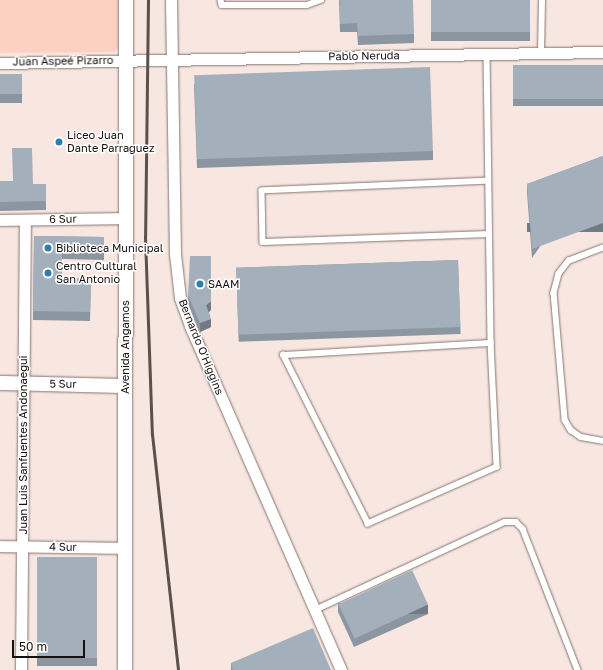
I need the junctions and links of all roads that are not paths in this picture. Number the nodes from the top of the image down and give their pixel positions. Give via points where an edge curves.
1 (126, 0) edge
2 (171, 0) edge
3 (221, 0) edge
4 (321, 0) edge
5 (542, 0) edge
6 (603, 52) edge
7 (541, 53) junction
8 (487, 54) junction
9 (126, 60) junction
10 (172, 60) junction
11 (0, 63) edge
12 (488, 181) junction
13 (126, 218) junction
14 (0, 220) edge
15 (25, 220) junction
16 (489, 234) junction
17 (603, 248) edge
18 (491, 343) junction
19 (0, 383) edge
20 (24, 384) junction
21 (125, 386) junction
22 (603, 441) edge
23 (0, 546) edge
24 (23, 547) junction
25 (125, 548) junction
26 (314, 610) junction
27 (21, 670) edge
28 (125, 670) edge
29 (341, 670) edge
30 (578, 670) edge

1 - 9 street, Avenida Angamos
2 - 10 street, Bernardo O'Higgins
3 - 4 lane via 222,5 311,5
5 - 7 lane
6 - 7 street, Pablo Neruda
7 - 8 street, Pablo Neruda
8 - 10 street, Pablo Neruda
8 - 12 lane
9 - 10 street, Pablo Neruda
9 - 11 street, Juan Aspeé Pizarro
9 - 13 street, Avenida Angamos
10 - 26 street, Bernardo O'Higgins via 175,261 180,298
12 - 16 lane
12 - 16 lane via 262,191 264,242
13 - 15 street, 6 Sur
13 - 21 street, Avenida Angamos
14 - 15 street, 6 Sur
15 - 20 street, Juan Luis Sanfuentes Andonaegui
16 - 18 lane
17 - 22 lane via 569,261 559,274 554,293 565,420 571,430 581,437
18 - 18 lane via 497,466 368,524 282,355
19 - 20 street, 5 Sur
20 - 21 street, 5 Sur
20 - 24 street, Juan Luis Sanfuentes Andonaegui
21 - 25 street, Avenida Angamos
23 - 24 street, 4 Sur
24 - 25 street, 4 Sur
24 - 27 street, Juan Luis Sanfuentes Andonaegui
25 - 28 street, Avenida Angamos
26 - 29 street, Bernardo O'Higgins
26 - 30 lane via 505,522 516,522 523,528

